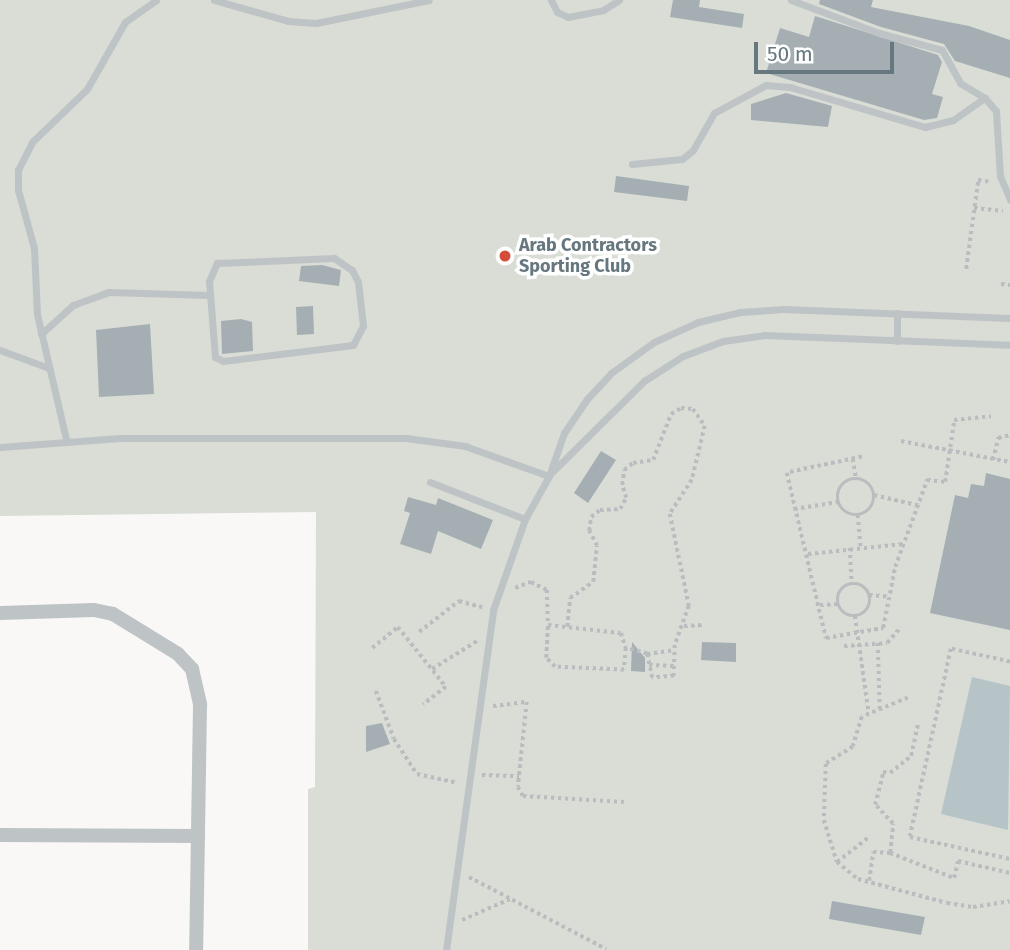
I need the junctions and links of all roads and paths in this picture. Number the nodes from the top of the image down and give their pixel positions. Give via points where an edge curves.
1 (156, 0) edge
2 (214, 0) edge
3 (429, 0) edge
4 (551, 0) edge
5 (619, 0) edge
6 (791, 0) edge
7 (985, 98) junction
8 (632, 164) dead end
9 (1004, 189) junction
10 (1010, 200) edge
11 (974, 208) junction
12 (1010, 212) edge
13 (966, 269) dead end
14 (1002, 284) dead end
15 (1010, 285) edge
16 (210, 295) junction
17 (897, 313) junction
18 (1010, 318) edge
19 (41, 334) junction
20 (897, 341) junction
21 (1010, 345) edge
22 (0, 350) edge
23 (49, 368) junction
24 (991, 416) dead end
25 (1010, 435) edge
26 (66, 439) junction
27 (901, 441) dead end
28 (0, 447) edge
29 (948, 450) junction
30 (862, 457) dead end
31 (853, 459) junction
32 (993, 460) junction
33 (1010, 462) edge
34 (549, 476) junction
35 (856, 479) junction
36 (430, 482) dead end
37 (874, 495) junction
38 (838, 502) junction
39 (921, 506) junction
40 (794, 509) junction
41 (858, 515) junction
42 (525, 519) junction
43 (903, 544) junction
44 (861, 547) junction
45 (850, 548) junction
46 (808, 554) junction
47 (852, 584) junction
48 (497, 595) junction
49 (869, 595) junction
50 (890, 597) junction
51 (838, 604) junction
52 (820, 605) junction
53 (493, 610) junction
54 (0, 613) edge
55 (855, 615) junction
56 (548, 625) junction
57 (702, 625) dead end
58 (684, 626) junction
59 (568, 627) junction
60 (900, 628) dead end
61 (419, 632) dead end
62 (859, 633) junction
63 (486, 642) junction
64 (878, 643) junction
65 (862, 644) junction
66 (844, 646) dead end
67 (372, 648) dead end
68 (626, 648) junction
69 (675, 650) junction
70 (648, 654) junction
71 (1010, 662) edge
72 (649, 665) junction
73 (675, 666) junction
74 (432, 669) junction
75 (376, 691) dead end
76 (908, 698) dead end
77 (423, 705) dead end
78 (880, 710) junction
79 (869, 713) junction
80 (476, 716) junction
81 (918, 724) dead end
82 (468, 775) junction
83 (519, 776) junction
84 (467, 785) junction
85 (624, 802) dead end
86 (0, 835) edge
87 (198, 836) junction
88 (868, 838) dead end
89 (890, 853) junction
90 (1010, 859) edge
91 (837, 862) junction
92 (456, 870) junction
93 (1010, 873) edge
94 (869, 882) junction
95 (511, 899) junction
96 (1010, 901) edge
97 (449, 928) junction
98 (606, 949) edge
99 (196, 950) edge
100 (446, 950) edge

1 - 19 lane via 125,22 87,89 32,142 20,160 17,180 34,248 34,298
2 - 3 lane via 288,21 316,23
4 - 5 lane via 557,12 569,17 603,10
6 - 7 lane via 889,36 943,50 960,83
7 - 8 lane via 953,120 925,127 782,85 766,85 714,113 693,150 681,159
7 - 9 lane via 998,119
9 - 10 lane
9 - 11 path via 978,180
11 - 12 path
11 - 13 path
14 - 15 path
16 - 16 lane via 212,349 223,361 346,348 362,333 355,276 334,258 217,263 209,274
16 - 19 lane via 108,292 74,305
17 - 18 lane
17 - 20 lane
17 - 34 lane via 762,309 678,329 632,356 587,398 564,433
19 - 23 lane
20 - 21 lane
20 - 34 lane via 765,335 703,348 644,381
22 - 23 lane via 29,365
23 - 26 lane
24 - 29 path via 954,420
25 - 32 path via 998,438
26 - 28 lane
26 - 34 lane via 406,438 465,446
27 - 29 path
29 - 32 path
29 - 39 path via 945,482 927,480
30 - 31 path
31 - 35 path
31 - 40 path via 787,472
32 - 33 path
34 - 42 lane
35 - 37 path via 868,483
35 - 38 path via 843,484
36 - 42 lane
37 - 39 path
37 - 41 path via 870,508
38 - 40 path
38 - 41 path via 848,513
39 - 43 path
40 - 46 path
41 - 44 path
42 - 48 lane
43 - 44 path
43 - 50 path
44 - 45 path
45 - 46 path
45 - 47 path
46 - 52 path
47 - 49 path via 863,586
47 - 51 path via 839,593
48 - 53 lane
48 - 56 path via 525,583 542,586 550,602
49 - 50 path
49 - 55 path via 869,606
50 - 62 path via 883,628
51 - 52 path
51 - 55 path via 845,613
52 - 62 path via 826,638
53 - 61 path via 459,601
53 - 63 lane
54 - 87 street via 104,611 123,618 186,661 196,678 200,705
55 - 62 path
56 - 59 path
56 - 68 path via 546,658 559,669 619,672 625,667
57 - 58 path
58 - 59 path via 688,596 670,514 692,480 705,426 699,413 687,407 671,414 653,460 633,463 624,471 626,498 620,509 600,510 591,517 589,531 597,546 593,582 570,598
58 - 69 path
59 - 68 path via 621,633
60 - 64 path via 894,639
62 - 65 path
63 - 74 path via 472,641
63 - 80 lane
64 - 65 path
64 - 78 path
65 - 66 path
65 - 79 path
67 - 74 path via 398,627
68 - 70 path
69 - 70 path
69 - 73 path
70 - 72 path
71 - 90 path via 951,649 910,837
72 - 73 path
72 - 73 path via 654,678 673,678
74 - 77 path via 446,687
75 - 84 path via 394,739 417,774
76 - 78 path
78 - 79 path
79 - 91 path via 859,720 849,753 826,764 824,820
80 - 82 lane
80 - 83 path via 505,702 527,702
81 - 89 path via 911,756 890,773 883,772 875,805 893,824
82 - 83 path
82 - 84 lane
83 - 85 path via 519,792 528,798
84 - 92 lane
86 - 87 street
87 - 99 street
88 - 91 path
89 - 93 path via 954,878 958,861
89 - 94 path via 873,852
91 - 94 path via 851,876
92 - 95 path
92 - 97 lane
94 - 96 path via 958,906
95 - 97 path
95 - 98 path
97 - 100 lane

